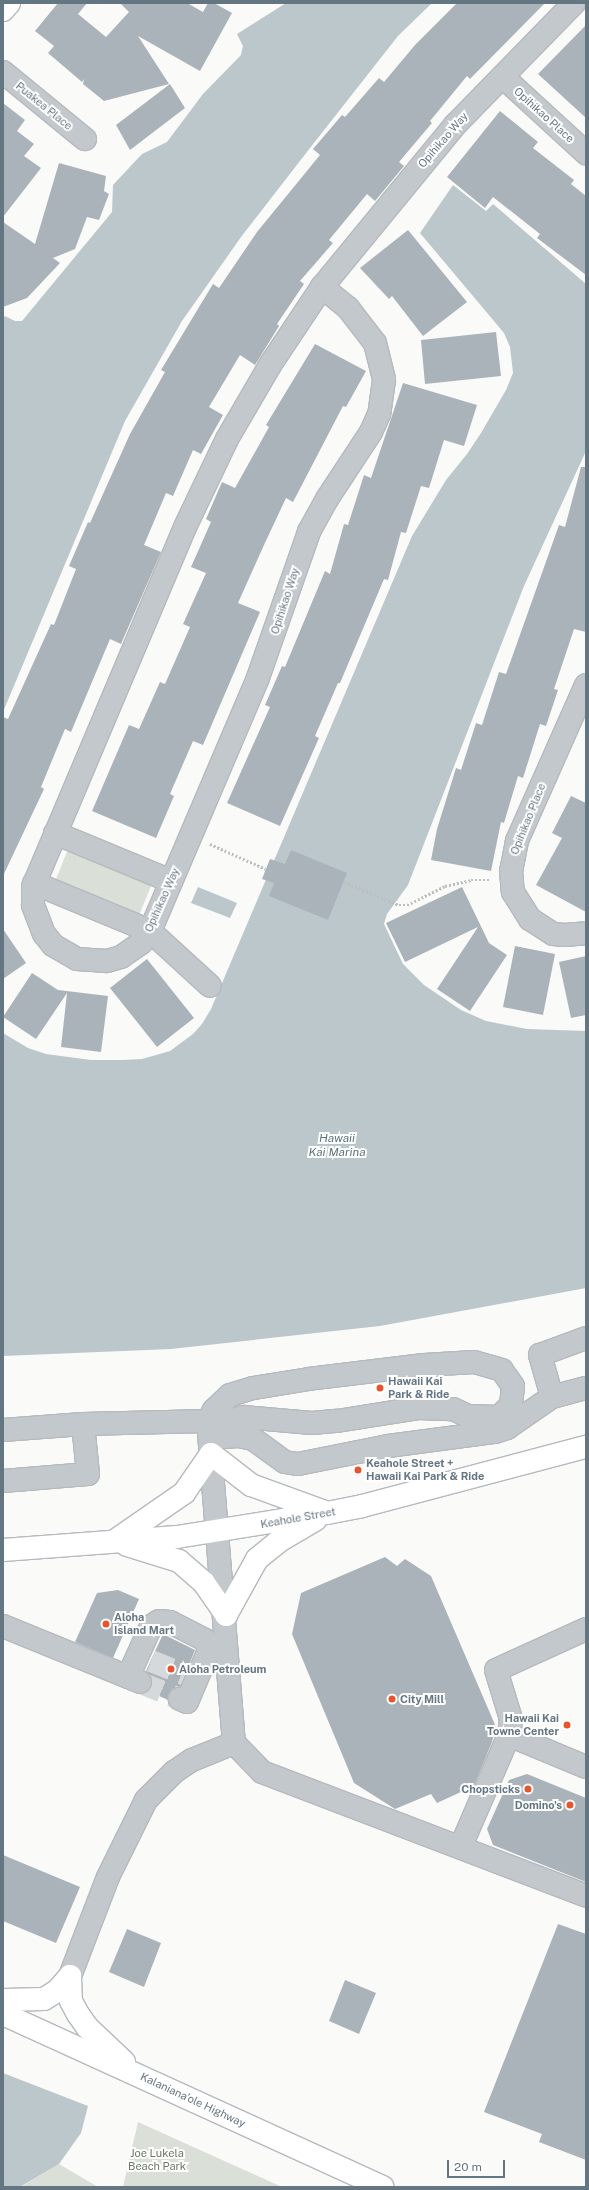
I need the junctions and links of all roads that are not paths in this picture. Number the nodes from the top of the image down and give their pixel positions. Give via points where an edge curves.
1 (9, 3) edge
2 (574, 3) edge
3 (3, 10) edge
4 (3, 72) edge
5 (503, 77) junction
6 (84, 139) dead end
7 (586, 153) edge
8 (322, 287) junction
9 (586, 685) edge
10 (55, 833) junction
11 (171, 881) junction
12 (34, 883) junction
13 (150, 931) junction
14 (586, 933) edge
15 (210, 986) dead end
16 (586, 1338) edge
17 (586, 1388) edge
18 (552, 1396) junction
19 (83, 1424) junction
20 (3, 1430) edge
21 (210, 1438) junction
22 (586, 1446) edge
23 (3, 1481) edge
24 (327, 1513) junction
25 (217, 1532) junction
26 (113, 1541) junction
27 (3, 1550) edge
28 (226, 1615) junction
29 (3, 1626) edge
30 (586, 1629) edge
31 (193, 1678) junction
32 (229, 1682) junction
33 (180, 1699) dead end
34 (509, 1735) junction
35 (234, 1744) junction
36 (586, 1767) edge
37 (461, 1846) junction
38 (586, 1896) edge
39 (70, 1976) junction
40 (3, 2000) edge
41 (3, 2014) edge
42 (137, 2074) junction
43 (382, 2187) edge

1 - 3 main road
2 - 5 street, Opihikao Way
4 - 6 street, Puakea Place
5 - 7 street, Opihikao Place
5 - 8 street, Opihikao Way via 450,130
8 - 10 street, Opihikao Way via 270,365 223,446 186,525
8 - 11 street, Opihikao Way via 348,308 375,343 384,380 379,414 371,432 327,499 309,532 276,630
9 - 14 street, Opihikao Place via 517,841 511,883 519,905 530,919 541,927 552,934 566,936
10 - 11 street
10 - 12 street, Opihikao Way
11 - 13 street, Opihikao Way
12 - 13 street
12 - 13 street, Opihikao Way via 33,905 44,934 53,945 77,959 107,961 121,957 141,943
13 - 15 street
16 - 18 street via 540,1355
17 - 18 street
18 - 21 street via 507,1428 495,1432 388,1446 298,1464 285,1462 253,1439 239,1436
19 - 20 street
19 - 21 street
19 - 23 street via 88,1474
21 - 21 street via 214,1410 230,1395 253,1388 424,1365 474,1362 502,1370 513,1386 511,1405 499,1417 468,1416 453,1409 418,1408 312,1423 243,1417 229,1421
21 - 24 main road via 252,1485
21 - 25 street
21 - 26 main road via 184,1493
22 - 24 main road, Keahole Street
24 - 25 main road, Keahole Street
24 - 28 main road via 280,1541 257,1559
25 - 26 main road, Keahole Street
25 - 28 street
26 - 27 main road, Keahole Street
26 - 28 main road via 179,1560 204,1583
28 - 32 street
29 - 31 street via 134,1680 144,1658 151,1626 159,1621 170,1622 205,1640 209,1650
30 - 34 street via 496,1670 511,1719
31 - 32 street via 215,1684
31 - 33 street via 187,1702
32 - 35 street
34 - 36 street
34 - 37 street
35 - 37 street via 262,1772
35 - 39 street via 192,1760 174,1772 146,1800 108,1877
37 - 38 street
39 - 40 main road via 57,1991 44,1999
39 - 42 main road via 71,2001 87,2027
41 - 42 main road, Kalaniana’ole Highway
42 - 43 main road, Kalaniana’ole Highway

